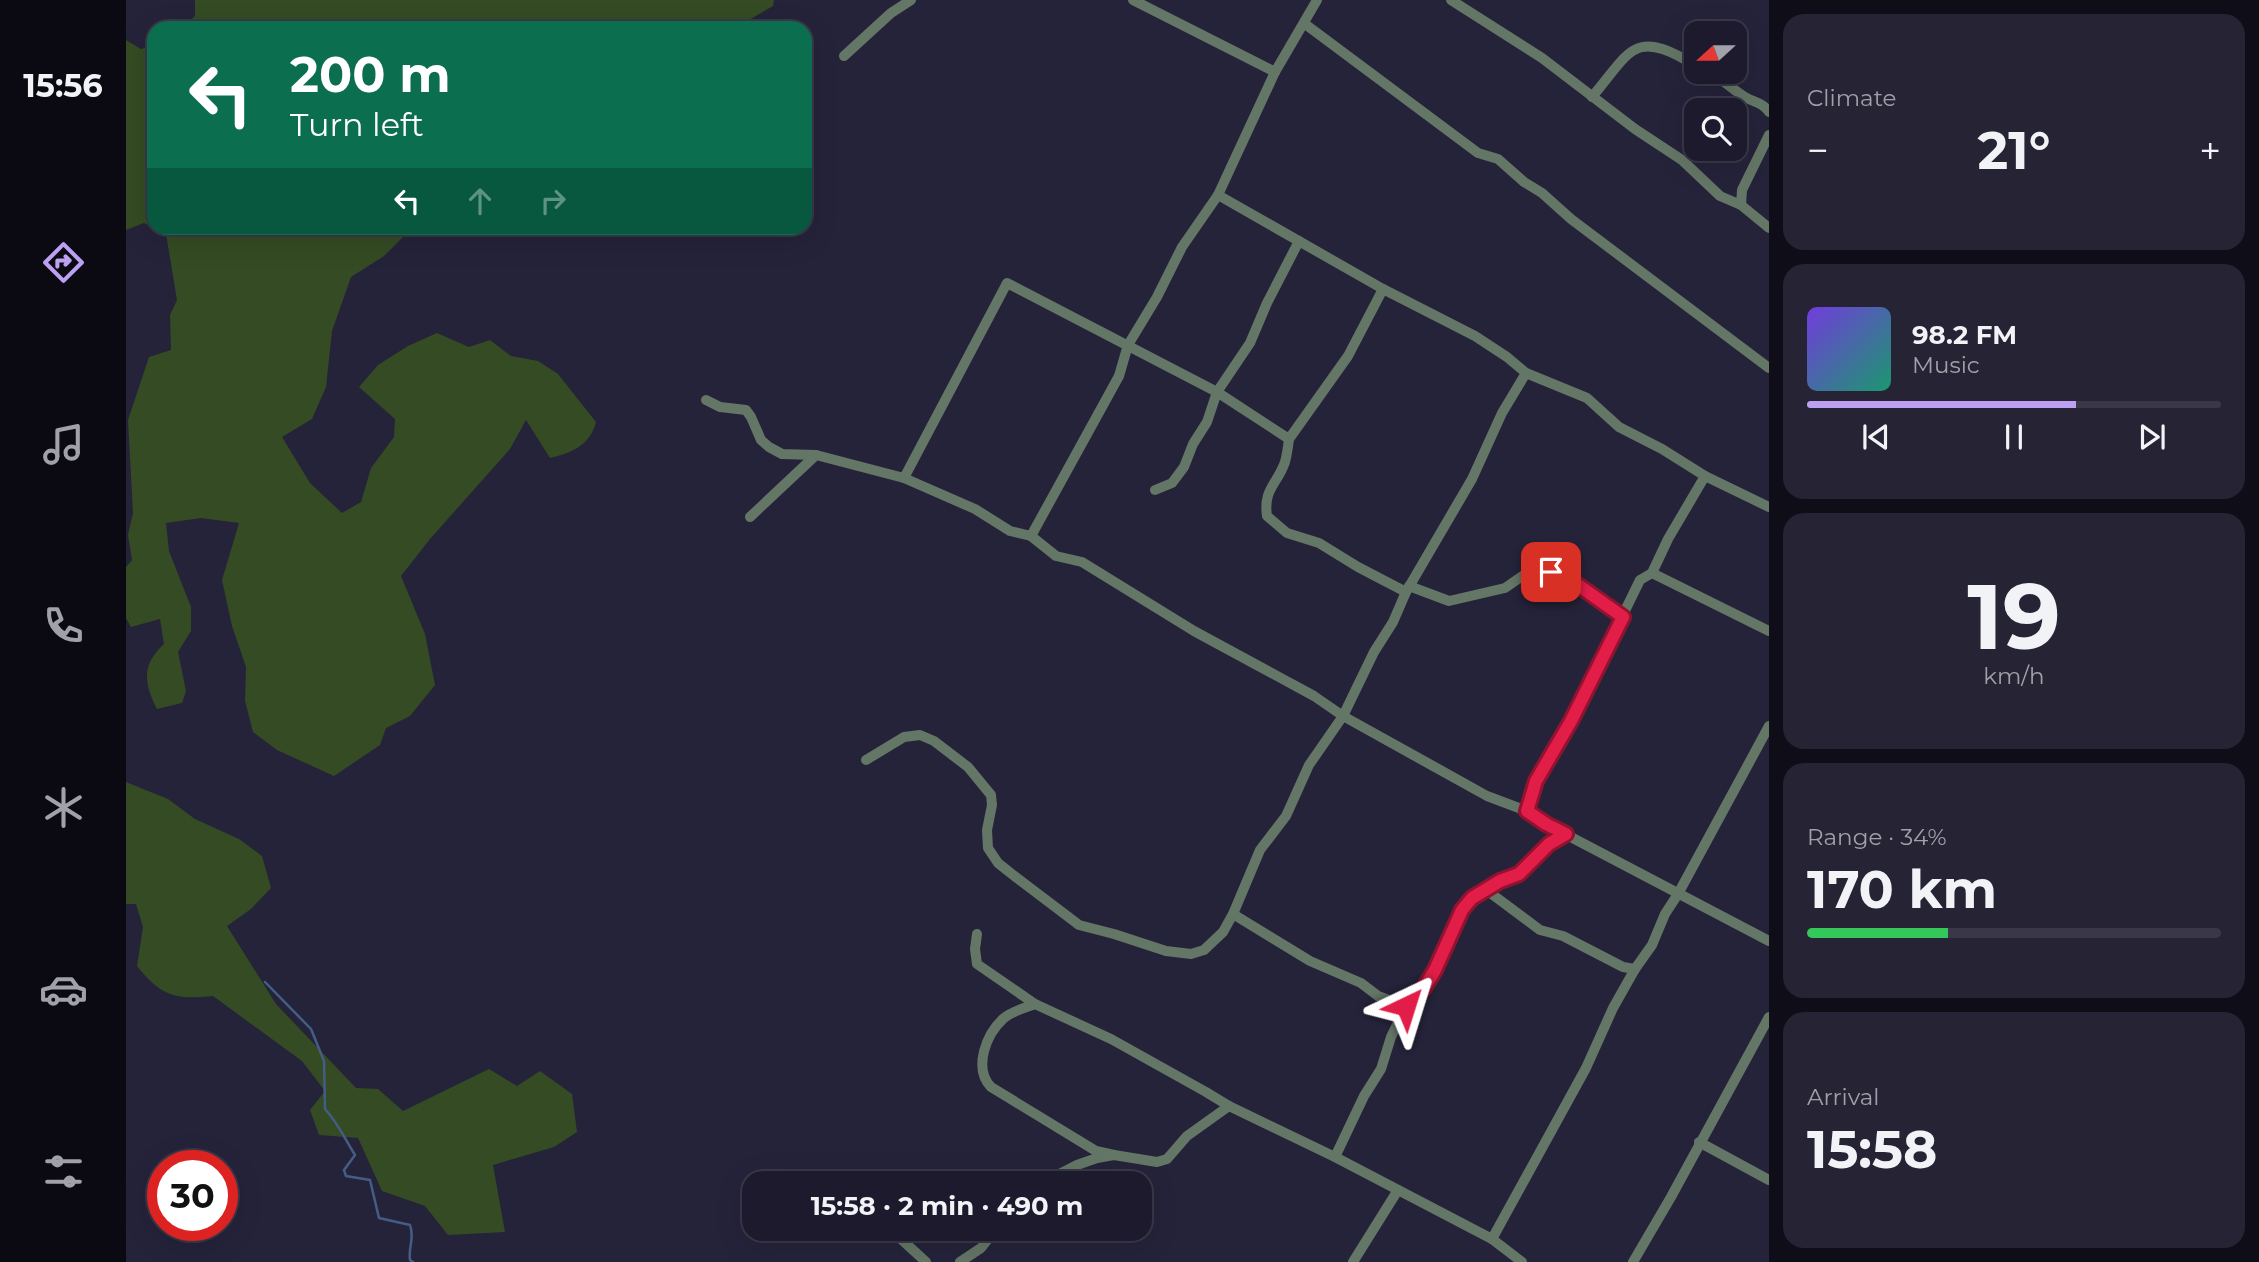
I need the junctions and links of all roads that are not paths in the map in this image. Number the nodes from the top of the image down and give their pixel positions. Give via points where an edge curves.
1 (911, 0) edge
2 (1133, 0) edge
3 (1317, 0) edge
4 (1451, 0) edge
5 (1305, 24) junction
6 (844, 56) dead end
7 (1684, 59) edge
8 (1275, 72) junction
9 (1728, 84) edge
10 (1592, 97) junction
11 (1769, 112) edge
12 (1769, 135) edge
13 (1218, 195) junction
14 (1741, 205) junction
15 (1769, 228) edge
16 (1299, 241) junction
17 (1383, 289) junction
18 (1128, 345) junction
19 (1769, 368) edge
20 (1526, 373) junction
21 (1217, 392) junction
22 (706, 400) dead end
23 (1289, 439) junction
24 (816, 455) junction
25 (1705, 476) junction
26 (904, 478) junction
27 (1155, 490) dead end
28 (1769, 507) edge
29 (750, 517) dead end
30 (1031, 536) junction
31 (1652, 573) junction
32 (1408, 589) junction
33 (1623, 617) junction
34 (1769, 631) edge
35 (1343, 716) junction
36 (1769, 726) edge
37 (866, 760) dead end
38 (1527, 811) junction
39 (1566, 834) junction
40 (1485, 890) junction
41 (1678, 894) junction
42 (1233, 914) junction
43 (977, 934) dead end
44 (1769, 941) edge
45 (1635, 969) junction
46 (1035, 1004) junction
47 (1406, 1006) junction
48 (1769, 1017) edge
49 (1229, 1106) junction
50 (1699, 1142) junction
51 (1114, 1155) junction
52 (1335, 1157) junction
53 (1065, 1171) edge
54 (1769, 1180) edge
55 (1398, 1190) junction
56 (1492, 1239) junction
57 (903, 1241) edge
58 (987, 1241) edge
59 (926, 1262) edge
60 (960, 1262) edge
61 (1353, 1262) edge
62 (1522, 1262) edge
63 (1633, 1262) edge

1 - 6 street
2 - 8 street
3 - 5 street
4 - 10 street via 1542,58
5 - 8 street
5 - 19 street via 1478,153 1498,159
7 - 10 street via 1654,46 1633,48
8 - 13 street
9 - 11 street
10 - 14 street via 1682,160 1720,196
12 - 14 street via 1742,190
13 - 16 street
13 - 18 street via 1182,247
14 - 15 street
16 - 17 street
16 - 21 street via 1250,343
17 - 20 street via 1475,336
17 - 23 street via 1348,356
18 - 21 street
18 - 26 street via 1007,283
18 - 30 street via 1119,376
20 - 25 street via 1587,398 1619,427
20 - 32 street
21 - 23 street
21 - 27 street via 1184,467 1172,483
22 - 24 street via 746,410 761,440 782,454
23 - 32 street via 1285,462 1268,491 1267,516 1287,533 1319,543
24 - 26 street
24 - 29 street
25 - 28 street
25 - 31 street
26 - 30 street via 975,509 1010,531
30 - 35 street via 1056,556 1082,562
31 - 33 street via 1640,580
31 - 34 street
32 - 33 street via 1449,601 1505,588 1528,572 1551,572
32 - 35 street
33 - 38 street via 1536,781
35 - 38 street via 1487,796
35 - 42 street via 1309,765 1286,817 1260,849
36 - 41 street
37 - 42 street via 904,737 920,735 949,751 981,780 990,795 987,840 998,863 1079,925 1191,954 1214,942
38 - 39 street
39 - 40 street via 1519,874
39 - 41 street
40 - 45 street via 1540,930
40 - 47 street via 1462,910 1435,970
41 - 44 street
41 - 45 street
42 - 47 street via 1310,961
43 - 46 street via 977,964
45 - 56 street
46 - 49 street via 1111,1039
46 - 51 street via 1003,1019 984,1046 984,1080 1096,1151
47 - 52 street via 1381,1069
48 - 50 street
49 - 51 street via 1187,1136 1167,1160
49 - 52 street
50 - 54 street
50 - 63 street
51 - 53 street
52 - 55 street
55 - 56 street
55 - 61 street
56 - 62 street
57 - 59 street
58 - 60 street

